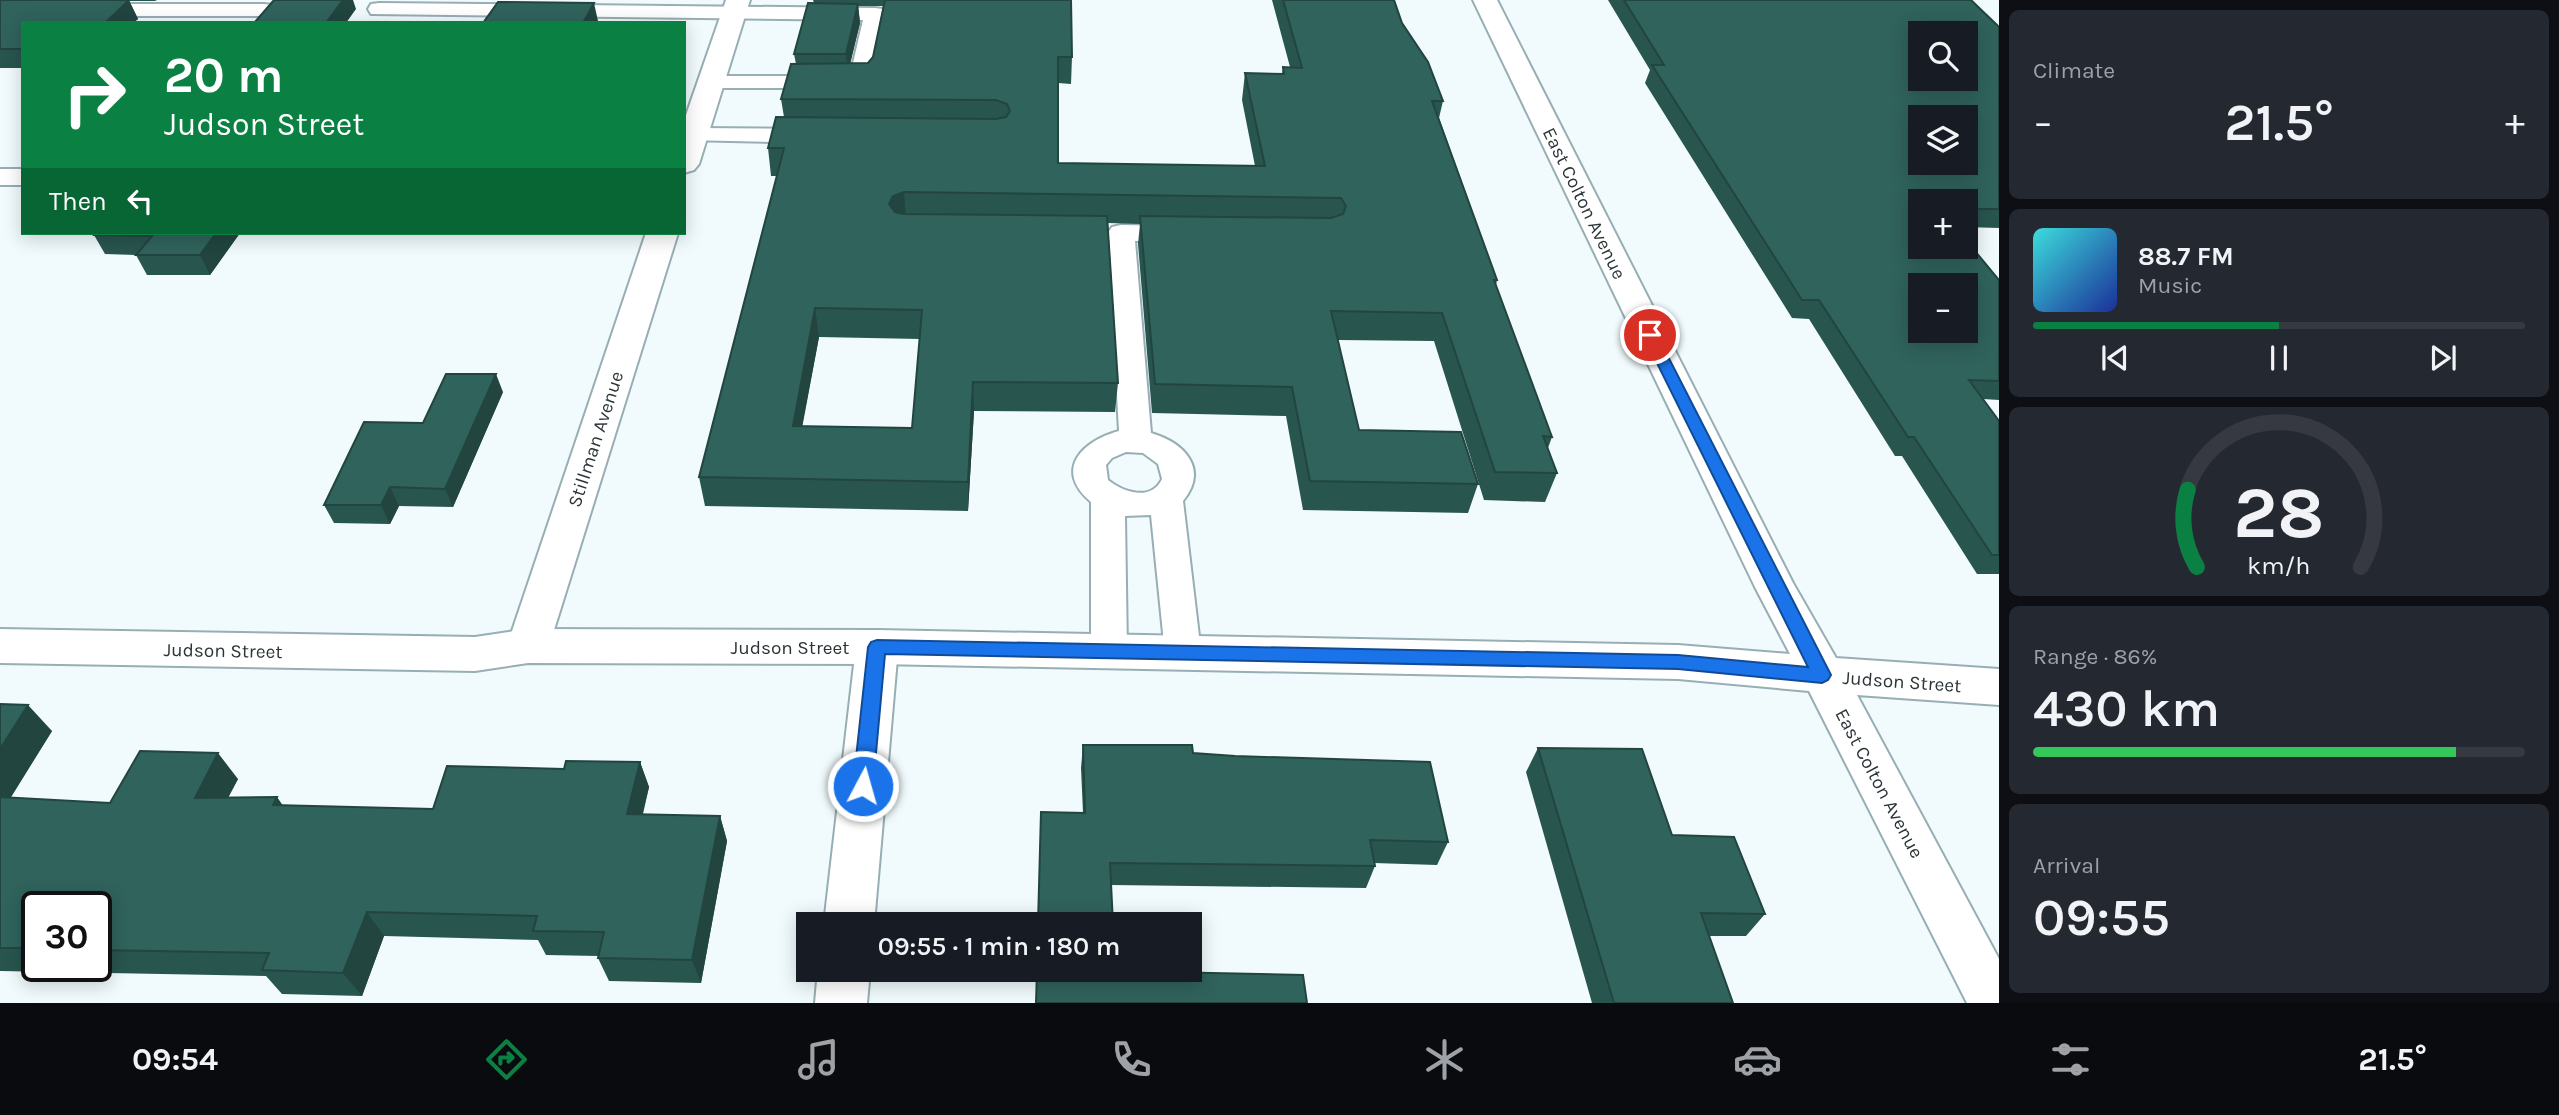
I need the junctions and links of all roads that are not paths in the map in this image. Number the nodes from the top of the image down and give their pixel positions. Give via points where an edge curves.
1 (1485, 0) edge
2 (736, 6) edge
3 (379, 9) dead end
4 (0, 10) edge
5 (264, 10) edge
6 (712, 81) junction
7 (694, 135) junction
8 (835, 136) edge
9 (686, 158) edge
10 (0, 177) edge
11 (21, 177) edge
12 (1216, 234) edge
13 (661, 235) edge
14 (1136, 441) junction
15 (1166, 498) junction
16 (1108, 499) junction
17 (0, 646) edge
18 (528, 646) junction
19 (877, 647) junction
20 (1109, 651) junction
21 (1183, 653) junction
22 (1822, 675) junction
23 (1999, 687) edge
24 (850, 912) edge
25 (843, 982) edge
26 (841, 1003) edge
27 (1994, 1003) edge

1 - 22 street, East Colton Avenue
2 - 3 lane
2 - 6 street
2 - 6 lane via 875,14 860,83
4 - 5 lane
6 - 7 street
7 - 8 lane
7 - 9 street
10 - 11 lane
12 - 14 lane via 1107,233
13 - 18 street, Stillman Avenue
14 - 15 lane via 1163,450 1180,469 1180,480
14 - 16 lane via 1108,445 1090,460 1090,481
15 - 16 lane via 1138,506
15 - 21 lane
16 - 20 lane
17 - 18 street, Judson Street via 475,654
18 - 19 street, Judson Street
19 - 20 street, Judson Street
19 - 24 street
20 - 21 street, Judson Street
21 - 22 street, Judson Street via 1678,662
22 - 23 street, Judson Street
22 - 27 street, East Colton Avenue
25 - 26 street

